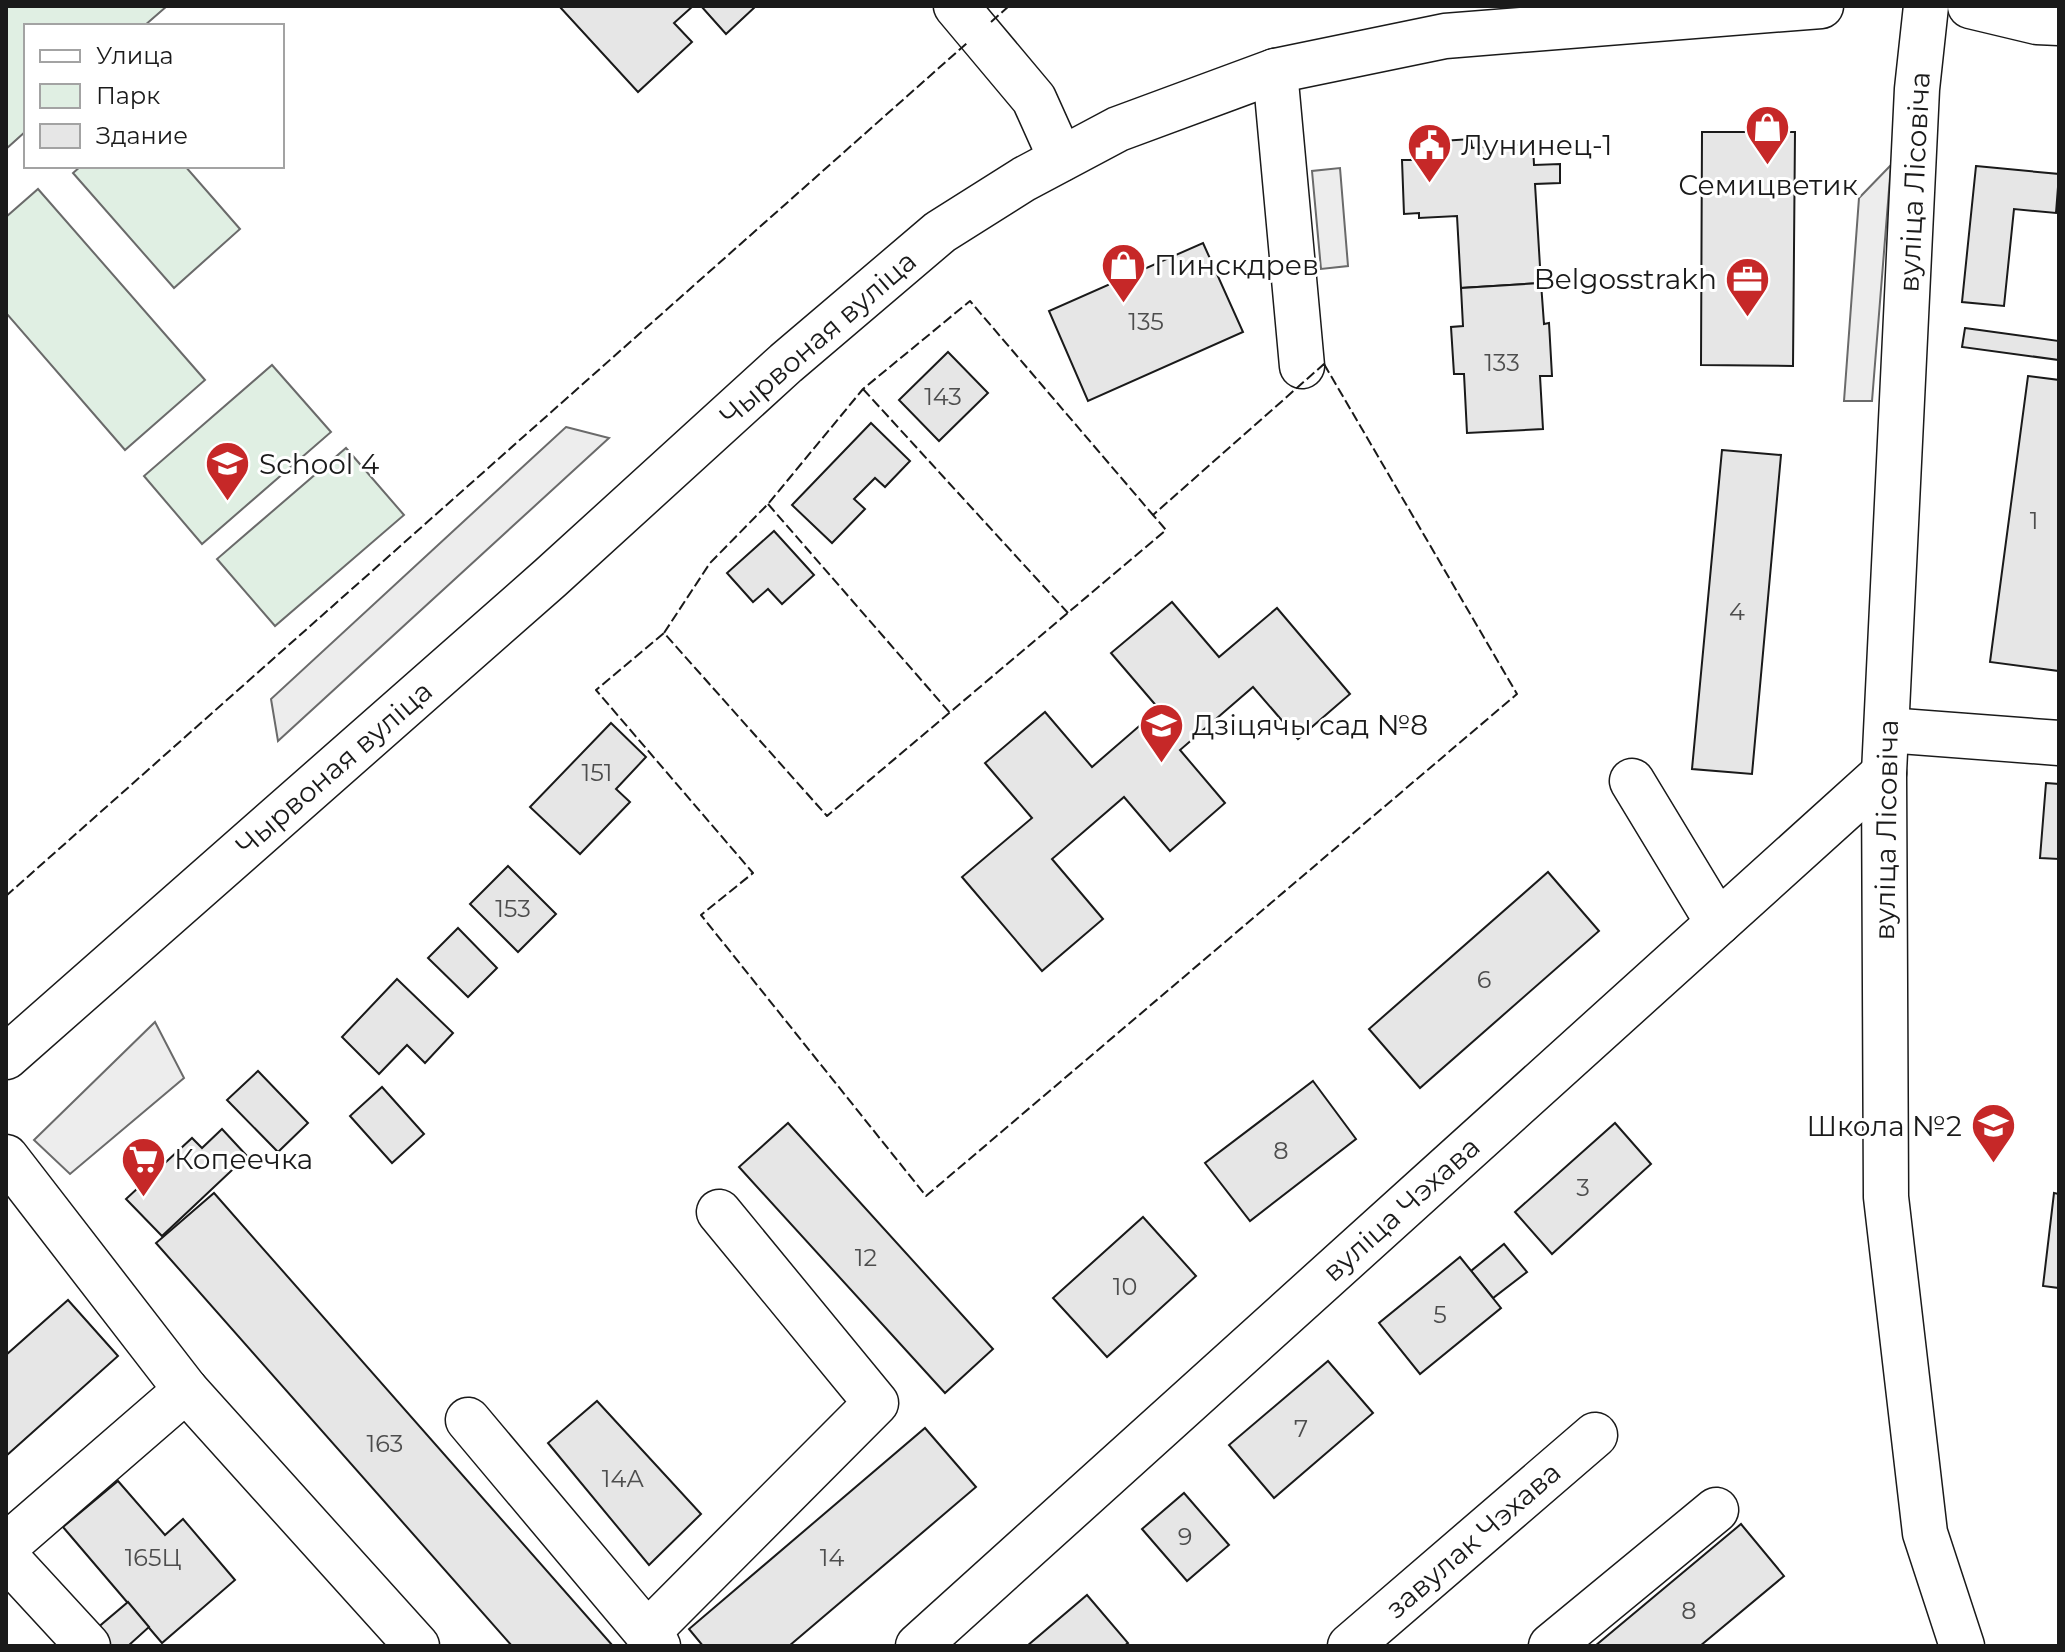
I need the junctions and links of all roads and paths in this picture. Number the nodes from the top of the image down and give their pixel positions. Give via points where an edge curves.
1 (956, 6) edge
2 (1821, 6) edge
3 (1926, 6) edge
4 (1970, 6) edge
5 (2059, 23) edge
6 (1275, 71) junction
7 (1061, 159) junction
8 (1302, 366) dead end
9 (2059, 743) edge
10 (1886, 752) junction
11 (1632, 781) dead end
12 (1718, 923) junction
13 (6, 1057) edge
14 (6, 1157) edge
15 (719, 1212) dead end
16 (186, 1390) junction
17 (468, 1420) dead end
18 (1595, 1435) dead end
19 (1716, 1510) dead end
20 (6, 1546) edge
21 (6, 1557) edge
22 (1376, 1638) edge
23 (652, 1639) edge
24 (88, 1646) edge
25 (417, 1646) edge
26 (918, 1646) edge
27 (1551, 1646) edge
28 (1962, 1646) edge

1 - 7 street via 1034,99
2 - 6 street, Чырвоная вуліца via 1445,36
3 - 10 street, вуліца Лісовіча via 1917,89
4 - 5 street
6 - 7 street, Чырвоная вуліца via 1118,129
6 - 8 street
7 - 13 street, Чырвоная вуліца via 940,232 786,363
9 - 10 street
10 - 12 street, вуліца Чэхава
10 - 28 street, вуліца Лісовіча via 1886,1197 1925,1533
11 - 12 street
12 - 26 street, вуліца Чэхава
14 - 16 street
15 - 23 street via 876,1403
16 - 20 street
16 - 25 street
17 - 23 street
18 - 22 street, завулак Чэхава
19 - 27 street
21 - 24 street

